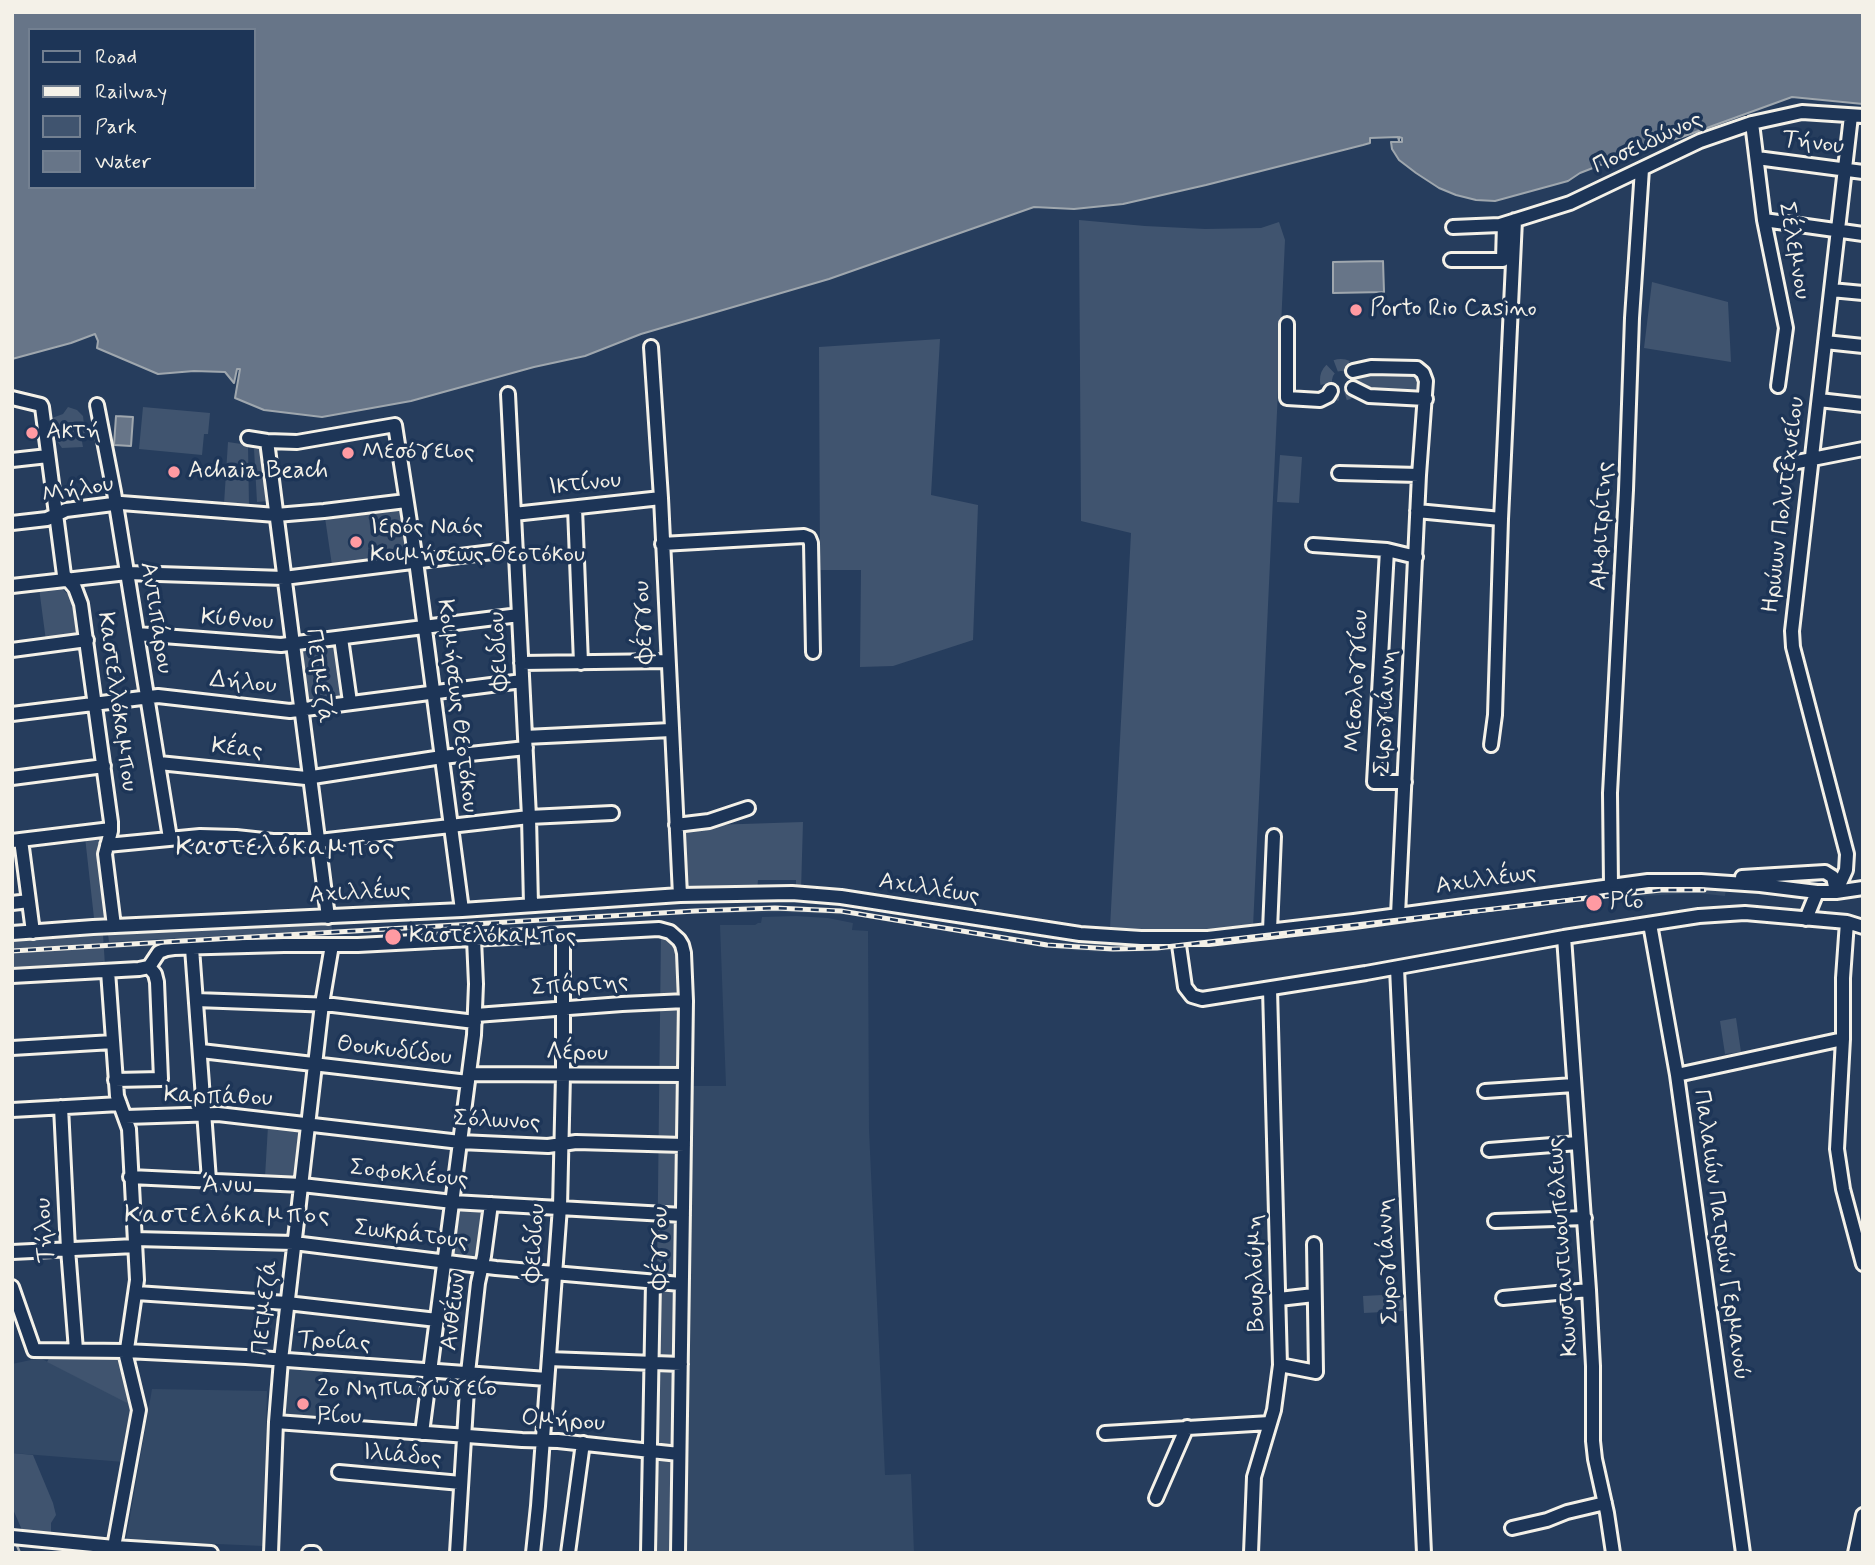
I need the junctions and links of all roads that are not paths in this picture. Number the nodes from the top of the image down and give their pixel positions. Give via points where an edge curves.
1 (1857, 116) edge
2 (1752, 123) junction
3 (1757, 158) junction
4 (1642, 169) junction
5 (1845, 170) junction
6 (1863, 172) edge
7 (1764, 220) junction
8 (1509, 222) junction
9 (1453, 227) dead end
10 (1838, 230) junction
11 (1863, 234) edge
12 (1451, 260) dead end
13 (1831, 290) junction
14 (1863, 293) edge
15 (1287, 324) dead end
16 (1825, 342) junction
17 (1863, 346) edge
18 (651, 347) dead end
19 (1353, 371) tunnel mouth
20 (1778, 386) dead end
21 (1353, 388) tunnel mouth
22 (1331, 391) dead end
23 (508, 394) dead end
24 (12, 398) edge
25 (1426, 399) junction
26 (1819, 400) junction
27 (97, 405) dead end
28 (1863, 405) edge
29 (248, 438) dead end
30 (267, 441) junction
31 (1863, 449) edge
32 (48, 456) junction
33 (12, 460) edge
34 (1812, 460) junction
35 (1782, 465) dead end
36 (1339, 473) dead end
37 (1419, 475) junction
38 (661, 498) junction
39 (407, 501) junction
40 (116, 503) junction
41 (575, 508) junction
42 (1418, 511) junction
43 (55, 514) junction
44 (514, 514) junction
45 (276, 515) junction
46 (1501, 519) junction
47 (12, 523) edge
48 (663, 544) junction
49 (1313, 545) dead end
50 (516, 549) junction
51 (1387, 550) junction
52 (1416, 556) junction
53 (416, 561) junction
54 (127, 573) junction
55 (284, 578) junction
56 (71, 584) junction
57 (12, 586) edge
58 (519, 615) junction
59 (425, 627) junction
60 (137, 634) junction
61 (341, 638) junction
62 (87, 640) junction
63 (292, 644) junction
64 (12, 650) edge
65 (813, 652) dead end
66 (668, 661) junction
67 (522, 663) junction
68 (581, 663) junction
69 (522, 681) junction
70 (433, 691) junction
71 (147, 697) junction
72 (350, 702) junction
73 (96, 704) junction
74 (302, 709) junction
75 (12, 714) edge
76 (671, 730) junction
77 (526, 742) junction
78 (1491, 745) dead end
79 (442, 757) junction
80 (159, 763) junction
81 (104, 766) junction
82 (12, 778) edge
83 (311, 778) junction
84 (1405, 782) junction
85 (748, 808) dead end
86 (612, 813) dead end
87 (529, 817) junction
88 (676, 825) junction
89 (451, 826) junction
90 (111, 830) junction
91 (1274, 836) dead end
92 (170, 838) junction
93 (17, 841) edge
94 (319, 841) junction
95 (107, 845) junction
96 (1707, 882) junction
97 (1611, 886) junction
98 (1863, 888) edge
99 (1817, 892) junction
100 (1836, 892) junction
101 (680, 895) junction
102 (29, 901) junction
103 (12, 903) edge
104 (531, 905) junction
105 (462, 910) junction
106 (1398, 915) junction
107 (328, 917) junction
108 (1806, 919) junction
109 (1847, 922) junction
110 (1650, 924) junction
111 (114, 926) junction
112 (1863, 927) edge
113 (1270, 930) junction
114 (33, 932) junction
115 (12, 933) edge
116 (563, 935) junction
117 (1564, 937) junction
118 (1178, 938) junction
119 (474, 939) junction
120 (332, 945) junction
121 (192, 948) junction
122 (149, 967) junction
123 (1397, 968) junction
124 (108, 971) junction
125 (12, 976) edge
126 (1270, 989) junction
127 (196, 1000) junction
128 (687, 1001) junction
129 (322, 1004) junction
130 (562, 1008) junction
131 (475, 1019) junction
132 (1843, 1040) junction
133 (113, 1042) junction
134 (12, 1048) edge
135 (201, 1051) junction
136 (315, 1064) junction
137 (563, 1075) junction
138 (685, 1075) junction
139 (1677, 1075) junction
140 (468, 1078) junction
141 (116, 1080) junction
142 (1574, 1085) junction
143 (1485, 1091) dead end
144 (120, 1104) junction
145 (61, 1107) junction
146 (12, 1110) edge
147 (205, 1114) junction
148 (126, 1117) junction
149 (309, 1125) junction
150 (460, 1142) junction
151 (1578, 1143) junction
152 (562, 1144) junction
153 (684, 1145) junction
154 (1489, 1150) dead end
155 (130, 1177) junction
156 (209, 1180) junction
157 (304, 1185) junction
158 (453, 1202) junction
159 (491, 1204) junction
160 (561, 1207) junction
161 (683, 1215) junction
162 (1585, 1217) junction
163 (1495, 1221) dead end
164 (135, 1242) junction
165 (294, 1243) junction
166 (1314, 1244) dead end
167 (68, 1250) junction
168 (12, 1252) edge
169 (445, 1261) junction
170 (1863, 1264) edge
171 (482, 1266) junction
172 (556, 1273) junction
173 (653, 1282) junction
174 (681, 1284) junction
175 (12, 1287) edge
176 (1589, 1290) junction
177 (136, 1293) junction
178 (1314, 1295) junction
179 (1503, 1298) dead end
180 (1279, 1299) junction
181 (287, 1303) junction
182 (437, 1320) junction
183 (76, 1350) junction
184 (126, 1351) junction
185 (549, 1359) junction
186 (281, 1360) junction
187 (651, 1363) junction
188 (681, 1364) junction
189 (1280, 1365) junction
190 (430, 1370) junction
191 (468, 1373) junction
192 (547, 1379) junction
193 (276, 1422) junction
194 (1270, 1423) junction
195 (1187, 1427) junction
196 (422, 1433) junction
197 (1105, 1433) dead end
198 (464, 1436) junction
199 (542, 1441) junction
200 (583, 1443) junction
201 (649, 1451) junction
202 (679, 1454) junction
203 (339, 1472) dead end
204 (461, 1483) junction
205 (1156, 1498) dead end
206 (1605, 1503) junction
207 (1863, 1515) edge
208 (1512, 1528) dead end
209 (12, 1537) edge
210 (114, 1547) junction
211 (211, 1553) edge
212 (271, 1553) edge
213 (457, 1553) edge
214 (533, 1553) edge
215 (568, 1553) edge
216 (648, 1553) edge
217 (678, 1553) edge
218 (1251, 1553) edge
219 (1424, 1553) edge
220 (1613, 1553) edge
221 (1743, 1553) edge
222 (1855, 1553) edge

1 - 2 street, Ποσειδώνος via 1802,112
1 - 5 street, Ηρώων Πολυτεχνείου
2 - 3 street, Σέλεμνου
2 - 4 street, Ποσειδώνος
3 - 5 street, Τήνου
3 - 7 street, Σέλεμνου
4 - 8 street, Ποσειδώνος via 1570,203
4 - 97 street, Αμφιτρίτης via 1610,793
5 - 6 street, Τήνου
5 - 10 street, Ηρώων Πολυτεχνείου
7 - 10 street
7 - 20 street, Σέλεμνου via 1786,328
8 - 9 street, Ποσειδώνος
8 - 12 street via 1503,260
8 - 46 street
10 - 11 street
10 - 13 street, Ηρώων Πολυτεχνείου
13 - 14 street
13 - 16 street, Ηρώων Πολυτεχνείου
15 - 22 street via 1287,398 1320,400
16 - 17 street
16 - 26 street, Ηρώων Πολυτεχνείου
18 - 38 street, Φέγγου
19 - 25 street via 1420,369 1426,381
21 - 25 street via 1368,396
23 - 44 street, Φειδίου
24 - 32 street, Καστελλόκαμπου via 41,405
25 - 37 street, Σιρογιάννη
26 - 28 street
26 - 34 street, Ηρώων Πολυτεχνείου
27 - 40 street, Αντιπάρου
29 - 30 street
30 - 39 street, Κοιμήσεως Θεοτόκου via 298,442 395,425
30 - 45 street, Πετμεζά
31 - 34 street
32 - 33 street
32 - 43 street, Καστελλόκαμπου
34 - 35 street
34 - 100 street, Ηρώων Πολυτεχνείου via 1792,641 1847,854
36 - 37 street
37 - 42 street, Σιρογιάννη
38 - 41 street, Ικτίνου
38 - 48 street, Φέγγου
39 - 45 street, Μήλου
39 - 53 street, Κοιμήσεως Θεοτόκου
40 - 43 street, Μήλου
40 - 45 street, Μήλου
40 - 54 street, Αντιπάρου
41 - 44 street, Ικτίνου
41 - 68 street
42 - 46 street
42 - 52 street, Σιρογιάννη
43 - 47 street, Μήλου
43 - 56 street, Καστελλόκαμπου via 63,570
44 - 50 street, Φειδίου
45 - 55 street, Πετμεζά
46 - 78 street
48 - 65 street via 809,538
48 - 66 street, Φέγγου
49 - 51 street
50 - 53 street
50 - 58 street, Φειδίου
51 - 52 street
51 - 84 street, Μεσολογγίου via 1374,782
52 - 84 street, Σιρογιάννη
53 - 55 street
53 - 59 street, Κοιμήσεως Θεοτόκου
54 - 55 street
54 - 56 street
54 - 60 street, Αντιπάρου
55 - 63 street, Πετμεζά
56 - 57 street
56 - 62 street, Καστελλόκαμπου via 80,601
58 - 59 street, Κύθνου
58 - 67 street, Φειδίου
59 - 61 street, Κύθνου
59 - 70 street, Κοιμήσεως Θεοτόκου
60 - 63 street, Κύθνου
60 - 71 street, Αντιπάρου
61 - 63 street, Κύθνου
61 - 72 street
62 - 64 street
62 - 73 street, Καστελλόκαμπου
63 - 74 street, Πετμεζά
66 - 68 street
66 - 76 street, Φέγγου
67 - 68 street
67 - 69 street, Φειδίου
69 - 70 street, Δήλου
69 - 77 street, Φειδίου
70 - 72 street, Δήλου
70 - 79 street, Κοιμήσεως Θεοτόκου
71 - 73 street, Δήλου
71 - 74 street, Δήλου
71 - 80 street, Αντιπάρου
72 - 74 street, Δήλου
73 - 75 street, Δήλου
73 - 81 street, Καστελλόκαμπου
74 - 83 street, Πετμεζά
76 - 77 street, Κέας
76 - 88 street, Φέγγου
77 - 79 street, Κέας
77 - 87 street, Φειδίου
79 - 83 street, Κέας
79 - 89 street, Κοιμήσεως Θεοτόκου
80 - 83 street, Κέας
80 - 92 street, Αντιπάρου
81 - 82 street
81 - 90 street, Καστελλόκαμπου
83 - 94 street, Πετμεζά
84 - 106 street, Σιρογιάννη
85 - 88 street via 709,821
86 - 87 street
87 - 89 street
87 - 104 street, Φειδίου
88 - 101 street, Φέγγου
89 - 94 street
89 - 105 street, Κοιμήσεως Θεοτόκου
90 - 93 street
90 - 95 street, Καστελλόκαμπου
91 - 113 street
92 - 94 street
92 - 95 street
93 - 102 street
94 - 107 street, Πετμεζά
95 - 111 street, Καστελλόκαμπου
96 - 97 street, Αχιλλέως via 1665,880
96 - 99 street, Αχιλλέως
96 - 100 street via 1822,872 1832,876
97 - 106 street, Αχιλλέως
98 - 100 street, Αχιλλέως
99 - 100 street, Αχιλλέως
99 - 108 street
101 - 104 street, Αχιλλέως
101 - 118 street, Αχιλλέως via 812,894 1080,934
102 - 103 street
102 - 114 street
104 - 105 street, Αχιλλέως
105 - 107 street, Αχιλλέως
106 - 113 street, Αχιλλέως
107 - 111 street, Αχιλλέως
108 - 109 street
108 - 110 street via 1732,914
109 - 112 street
109 - 132 street
110 - 117 street
110 - 139 street, Παλαιών Πατρών Γερμανού
111 - 114 street, Αχιλλέως
113 - 118 street, Αχιλλέως
114 - 115 street, Αχιλλέως
116 - 119 street
116 - 128 street, Φέγγου via 662,929 672,934 682,944
116 - 130 street, Φειδίου
117 - 123 street
117 - 142 street, Κωνσταντινουπόλεως
118 - 126 street via 1185,987 1194,998
119 - 120 street
119 - 131 street
120 - 121 street
120 - 129 street, Πετμεζά
121 - 122 street via 164,950
121 - 127 street
122 - 124 street
122 - 141 street via 157,982 161,1079
123 - 126 street
123 - 219 street, Συρογιάννη
124 - 125 street
124 - 133 street
126 - 180 street, Βουρλούμη
127 - 129 street, Σπάρτης
127 - 135 street
128 - 130 street, Σπάρτης
128 - 138 street, Φέγγου
129 - 131 street, Σπάρτης
129 - 136 street, Πετμεζά
130 - 131 street, Σπάρτης
130 - 137 street, Φειδίου
131 - 140 street
132 - 139 street
132 - 170 street via 1837,1149
133 - 134 street
133 - 141 street
135 - 136 street
135 - 147 street
136 - 140 street, Θουκυδίδου
136 - 149 street, Πετμεζά
137 - 138 street, Λέρου
137 - 140 street, Λέρου
137 - 152 street, Φειδίου
138 - 153 street, Φέγγου
139 - 221 street, Παλαιών Πατρών Γερμανού
140 - 150 street
141 - 144 street
142 - 143 street
142 - 151 street, Κωνσταντινουπόλεως
144 - 145 street
144 - 148 street
145 - 146 street
145 - 167 street, Τήλου
147 - 148 street, Καρπάθου
147 - 149 street, Καρπάθου
147 - 156 street
148 - 155 street
149 - 150 street, Σόλωνος
149 - 157 street, Πετμεζά
150 - 152 street, Σόλωνος
150 - 158 street
151 - 154 street
151 - 162 street, Κωνσταντινουπόλεως
152 - 153 street, Σόλωνος
152 - 160 street, Φειδίου
153 - 161 street, Φέγγου
155 - 156 street, Σοφοκλέους
155 - 164 street
156 - 157 street, Σοφοκλέους
157 - 158 street, Σοφοκλέους
157 - 165 street, Πετμεζά
158 - 159 street, Σοφοκλέους
158 - 169 street
159 - 160 street, Σοφοκλέους
159 - 171 street, Ανθέων
160 - 161 street, Σοφοκλέους
160 - 172 street, Φειδίου
161 - 174 street, Φέγγου
162 - 163 street
162 - 176 street, Κωνσταντινουπόλεως
164 - 165 street, Σωκράτους
164 - 167 street, Σωκράτους
164 - 177 street
165 - 169 street, Σωκράτους
165 - 181 street, Πετμεζά
166 - 178 street
167 - 168 street, Σωκράτους
167 - 183 street, Τήλου
169 - 171 street, Σωκράτους
169 - 182 street
171 - 172 street, Σωκράτους
171 - 191 street, Ανθέων
172 - 173 street, Σωκράτους
172 - 185 street, Φειδίου
173 - 174 street, Σωκράτους
173 - 187 street
174 - 188 street, Φέγγου
175 - 183 street, Τροίας via 34,1350
176 - 179 street
176 - 206 street, Κωνσταντινουπόλεως via 1593,1441
177 - 181 street
177 - 184 street
178 - 180 street
178 - 189 street via 1316,1372
180 - 189 street, Βουρλούμη
181 - 182 street
181 - 186 street, Πετμεζά
182 - 190 street
183 - 184 street, Τροίας
184 - 186 street, Τροίας
184 - 210 street via 139,1415
185 - 187 street
185 - 192 street, Φειδίου
186 - 190 street, Τροίας
186 - 193 street, Πετμεζά
187 - 188 street
187 - 201 street
188 - 202 street, Φέγγου
189 - 194 street, Βουρλούμη
190 - 191 street, Τροίας
190 - 196 street
191 - 192 street, Τροίας
191 - 198 street, Ανθέων
192 - 199 street, Φειδίου
193 - 196 street, Ομήρου
193 - 212 street, Πετμεζά
194 - 195 street
194 - 218 street, Βουρλούμη via 1254,1477
195 - 197 street
195 - 205 street
196 - 198 street, Ομήρου
198 - 199 street, Ομήρου
198 - 204 street, Ανθέων
199 - 200 street, Ομήρου
199 - 214 street, Φειδίου
200 - 201 street, Ομήρου
200 - 215 street
201 - 202 street, Ομήρου
201 - 216 street
202 - 217 street, Φέγγου
203 - 204 street, Ιλιάδος
204 - 213 street, Ανθέων
206 - 208 street
206 - 220 street, Κωνσταντινουπόλεως
207 - 222 street
209 - 210 street
210 - 211 street

